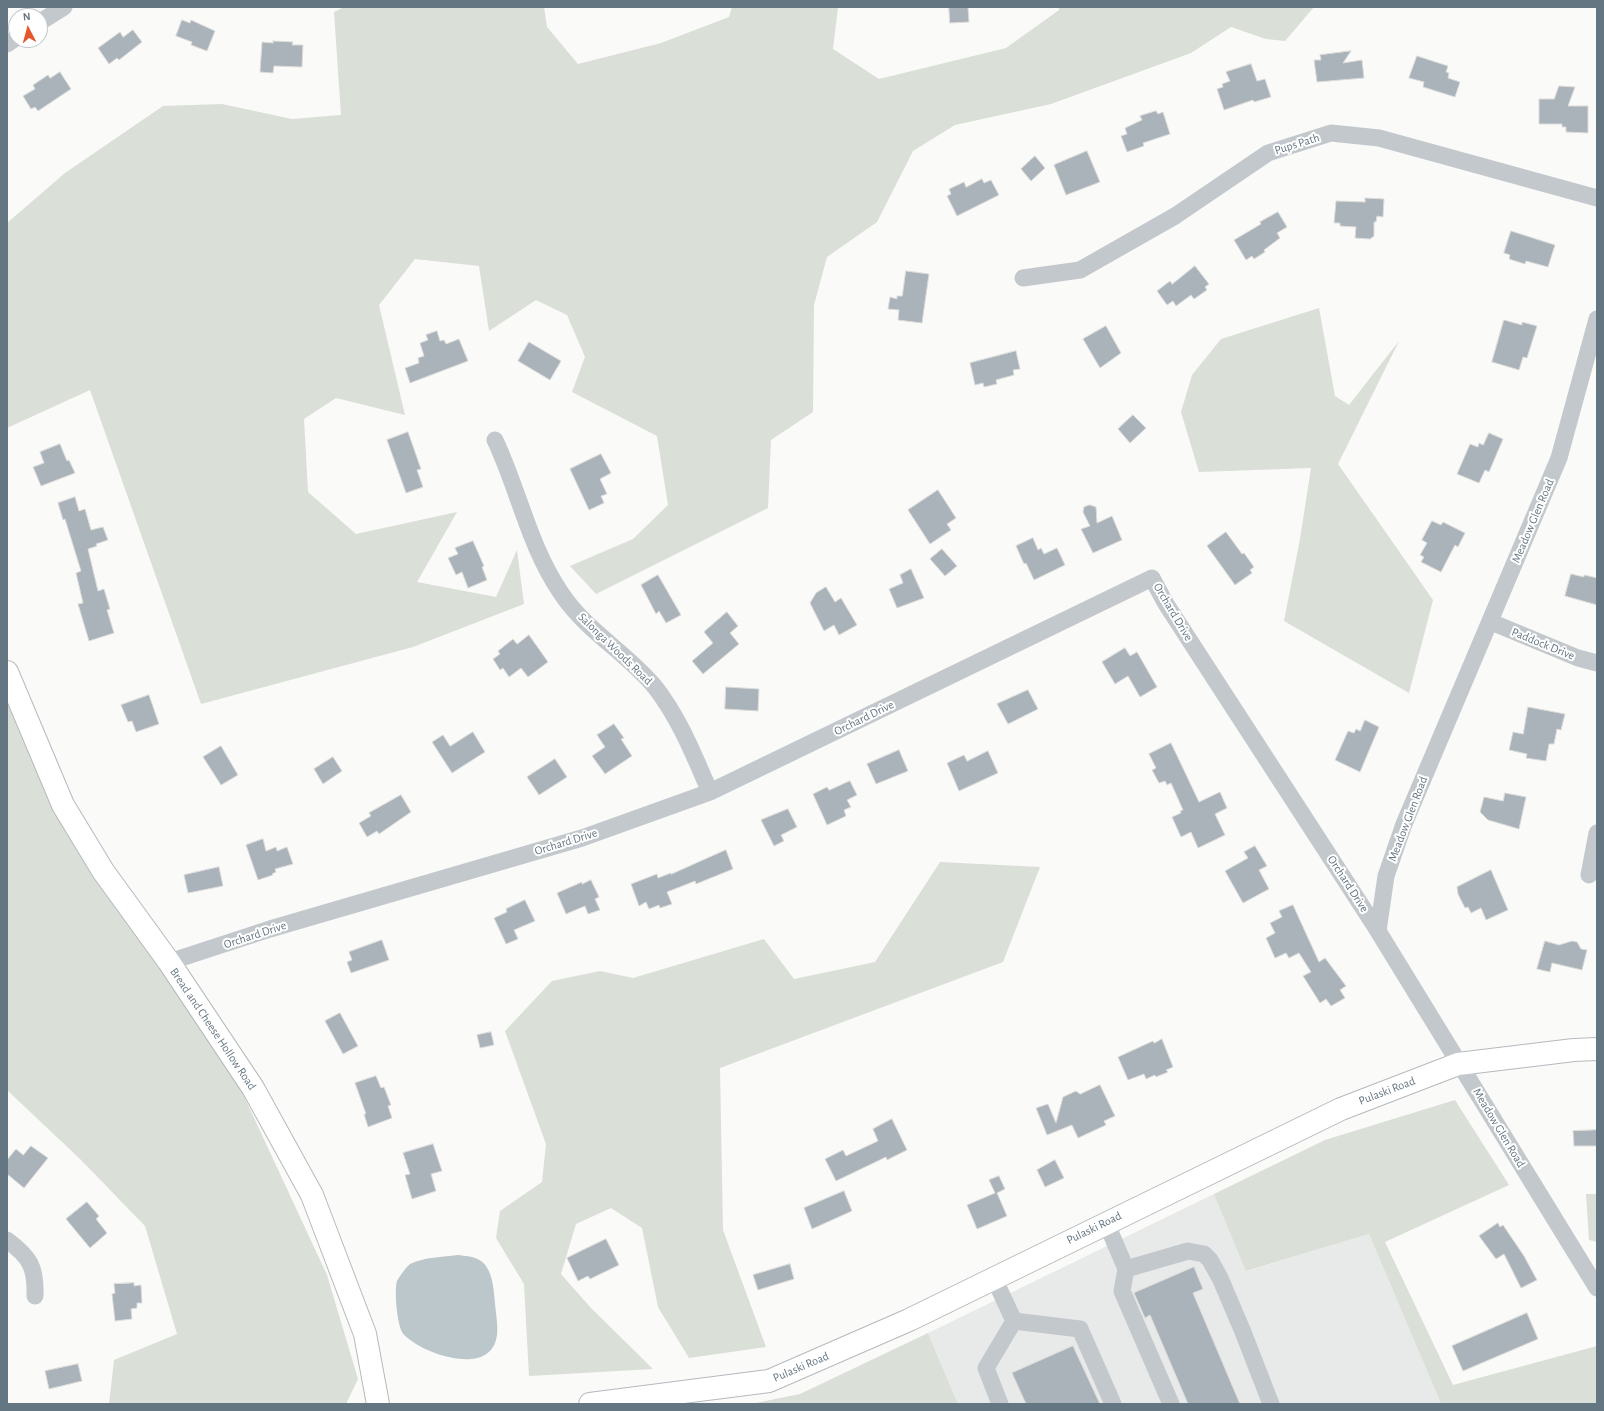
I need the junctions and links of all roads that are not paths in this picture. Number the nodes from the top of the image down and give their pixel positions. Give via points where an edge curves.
1 (64, 7) edge
2 (48, 17) edge
3 (1597, 198) edge
4 (1023, 278) dead end
5 (1597, 319) edge
6 (495, 440) dead end
7 (1491, 622) junction
8 (1597, 663) edge
9 (7, 672) edge
10 (710, 792) junction
11 (1597, 833) edge
12 (1589, 875) dead end
13 (1378, 930) junction
14 (169, 962) junction
15 (1597, 1049) edge
16 (1458, 1064) junction
17 (1106, 1222) junction
18 (7, 1240) edge
19 (1126, 1269) junction
20 (994, 1278) junction
21 (1597, 1288) edge
22 (35, 1296) dead end
23 (1014, 1321) junction
24 (378, 1404) edge
25 (590, 1404) edge
26 (1000, 1404) edge
27 (1113, 1404) edge
28 (1171, 1404) edge
29 (1271, 1404) edge

1 - 2 street
3 - 4 street, Pups Path via 1379,138 1331,133 1268,153 1175,216 1080,270
5 - 7 street, Meadow Glen Road via 1559,458
6 - 10 street, Salonga Woods Road via 509,470 537,551 561,594 587,625 654,686 674,714
7 - 8 street, Paddock Drive via 1578,658
7 - 13 street, Meadow Glen Road via 1404,824 1386,876
9 - 14 main road, Bread and Cheese Hollow Road via 63,805 103,872
10 - 13 street, Orchard Drive via 1152,578 1166,604
10 - 14 street, Orchard Drive via 582,838 278,927
11 - 12 street
13 - 16 street, Meadow Glen Road
14 - 24 main road, Bread and Cheese Hollow Road via 253,1088 312,1195 365,1334
15 - 16 main road, Pulaski Road
16 - 17 main road, Pulaski Road via 1341,1109
16 - 21 street, Meadow Glen Road
17 - 19 street
17 - 20 main road, Pulaski Road
18 - 22 street via 24,1252 32,1267
19 - 28 street via 1122,1291
19 - 29 street via 1188,1251 1204,1254 1223,1285
20 - 23 street
20 - 25 main road, Pulaski Road via 909,1320 769,1381
23 - 26 street via 986,1368
23 - 27 street via 1080,1329

